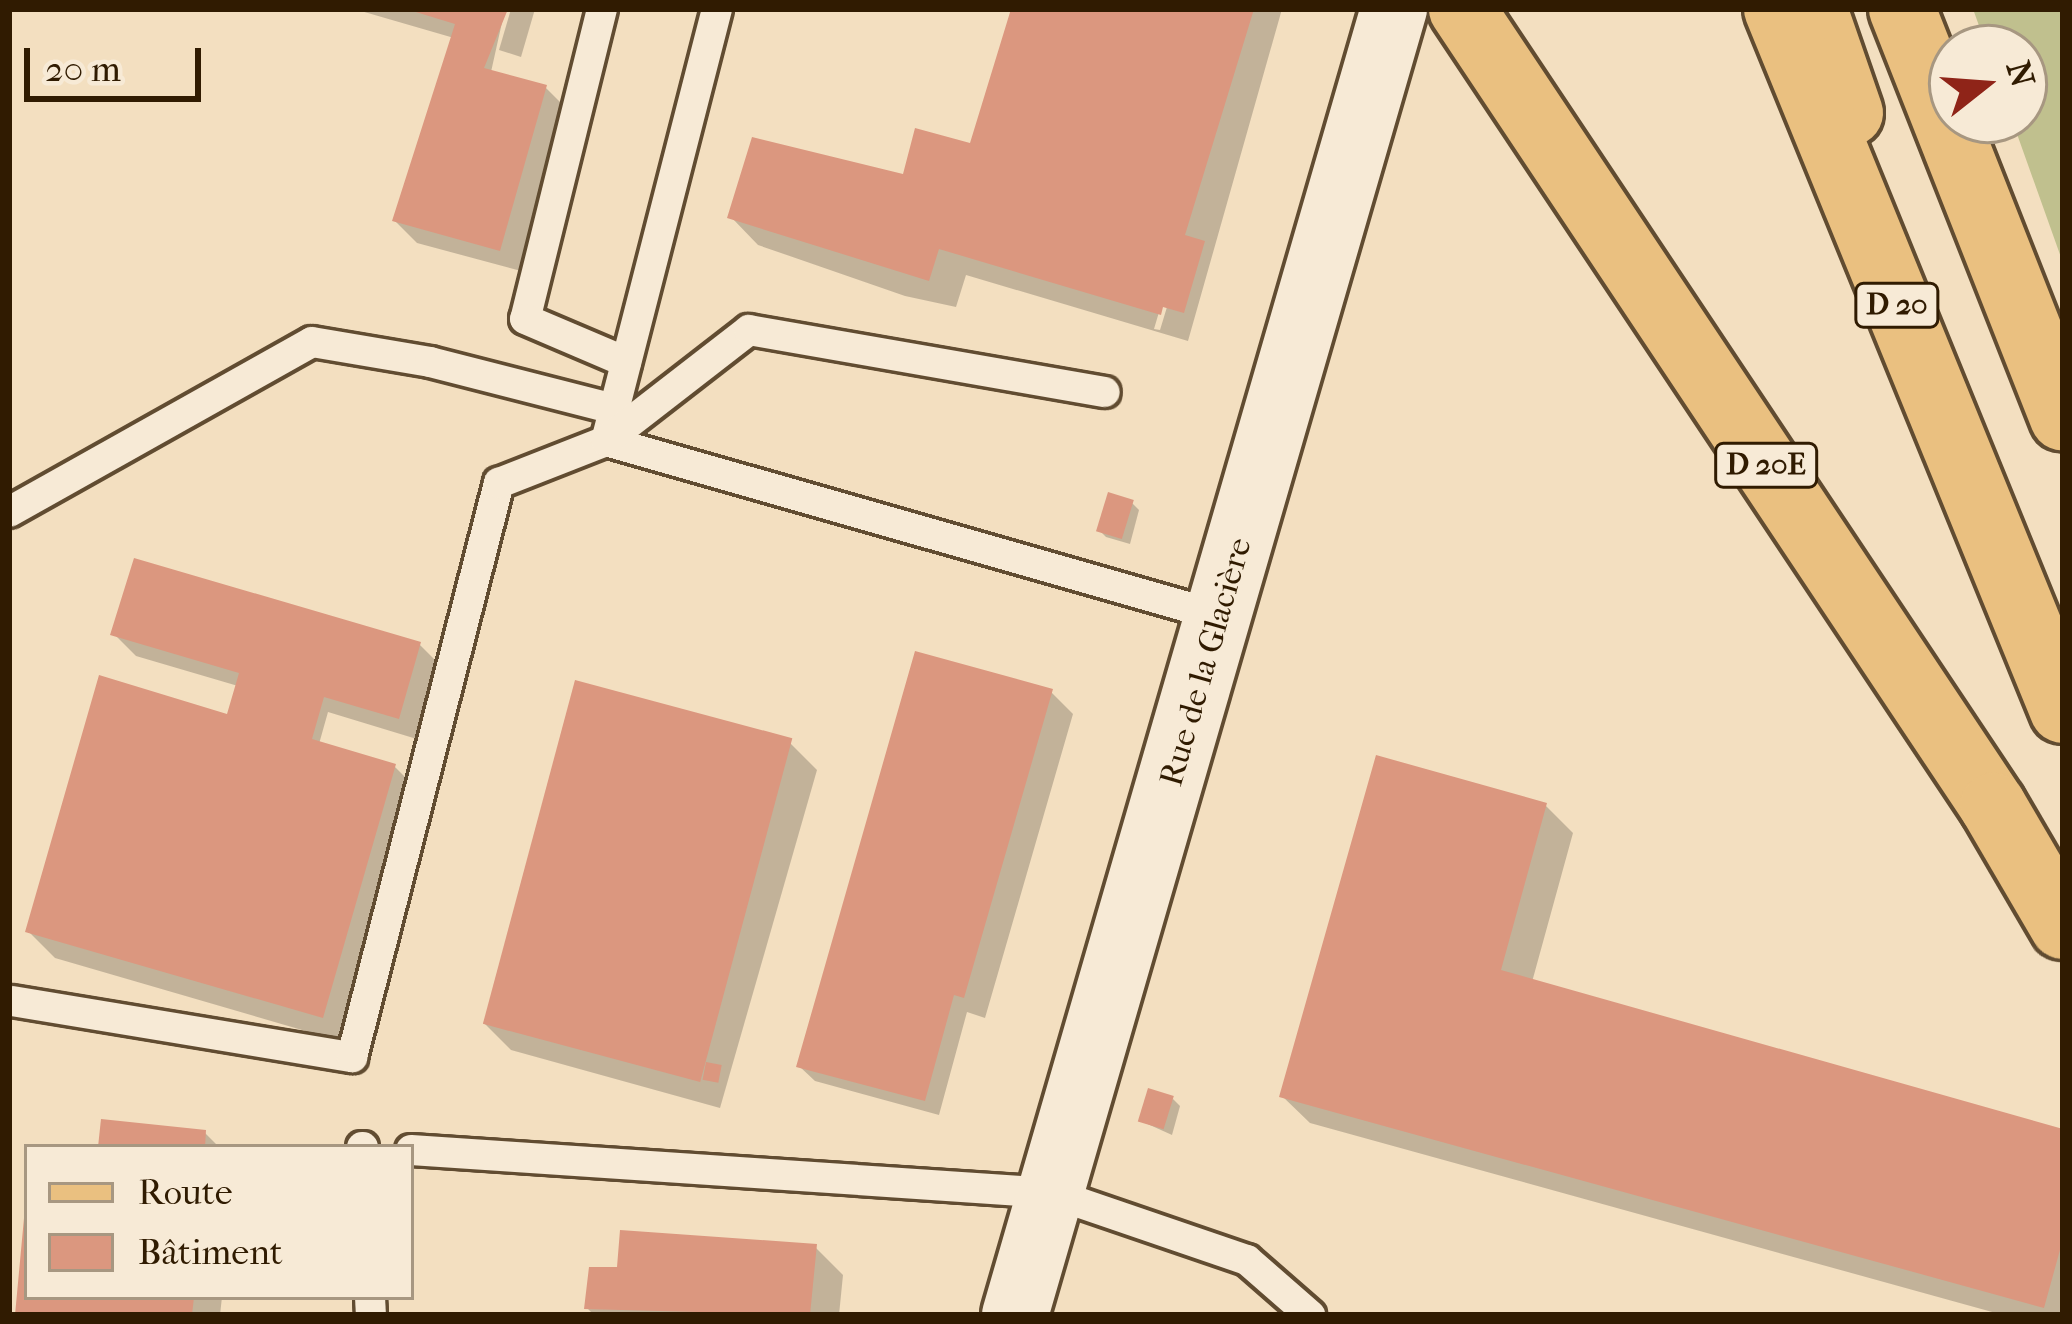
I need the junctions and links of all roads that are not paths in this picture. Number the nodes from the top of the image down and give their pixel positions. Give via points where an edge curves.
1 (602, 9) edge
2 (717, 9) edge
3 (1394, 9) edge
4 (1462, 9) edge
5 (1777, 9) edge
6 (1814, 9) edge
7 (1902, 9) edge
8 (626, 362) junction
9 (1105, 392) dead end
10 (614, 410) junction
11 (2063, 417) edge
12 (606, 441) junction
13 (9, 512) edge
14 (2018, 600) junction
15 (1219, 616) junction
16 (2063, 710) edge
17 (2063, 926) edge
18 (12, 1001) dead end
19 (414, 1150) edge
20 (1051, 1193) junction
21 (1015, 1315) edge
22 (1310, 1315) edge

1 - 8 lane via 524,319
2 - 8 lane
3 - 15 street, Rue de la Glacière
4 - 17 main road, D 20E via 1993,806
5 - 14 main road, D 20
6 - 14 main road
7 - 11 main road
8 - 10 lane
9 - 12 lane via 749,331
10 - 12 lane
10 - 13 lane via 430,362 312,342
12 - 15 lane
12 - 18 lane via 499,483 352,1057
14 - 16 main road
15 - 20 street, Rue de la Glacière
19 - 20 lane
20 - 21 street, Rue de la Glacière
20 - 22 lane via 1247,1260

